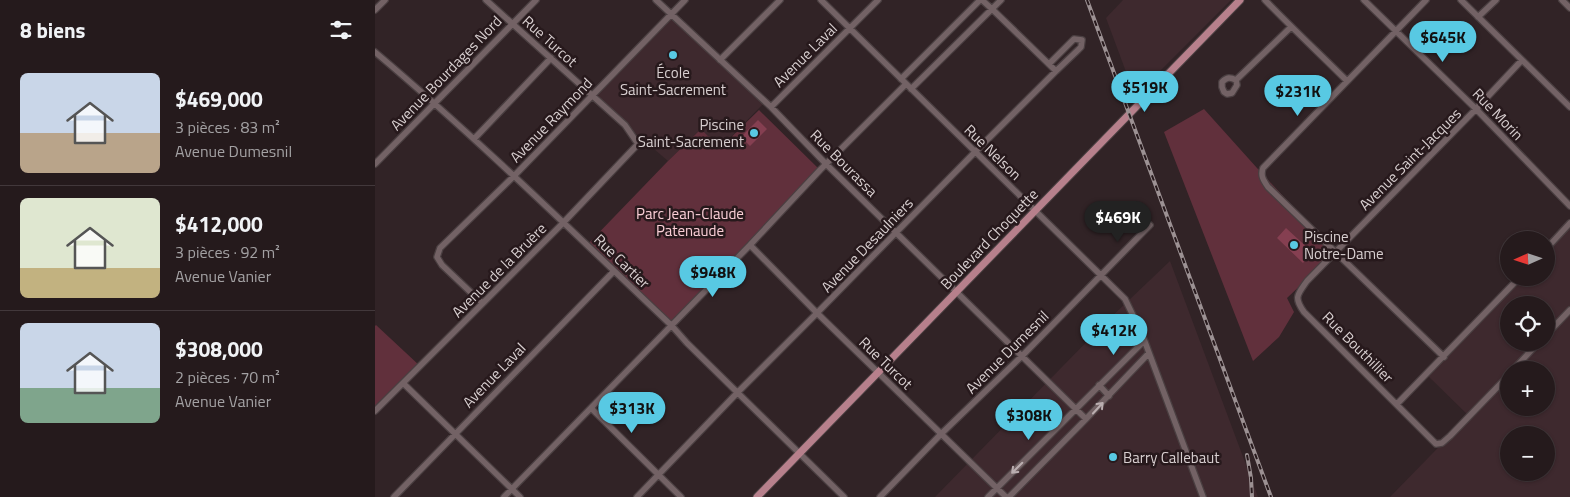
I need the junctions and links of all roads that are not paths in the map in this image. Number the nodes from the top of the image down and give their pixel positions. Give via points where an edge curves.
1 (385, 0) edge
2 (486, 0) edge
3 (535, 0) edge
4 (656, 0) edge
5 (685, 0) edge
6 (780, 0) edge
7 (821, 0) edge
8 (878, 0) edge
9 (981, 0) edge
10 (1001, 0) edge
11 (1240, 0) edge
12 (1265, 0) edge
13 (1364, 0) edge
14 (1426, 0) edge
15 (1461, 0) edge
16 (1496, 0) edge
17 (1562, 0) edge
18 (1570, 8) edge
19 (992, 9) junction
20 (375, 10) edge
21 (671, 14) junction
22 (1478, 17) junction
23 (512, 24) junction
24 (1291, 27) junction
25 (850, 29) junction
26 (1396, 31) junction
27 (375, 52) edge
28 (551, 58) junction
29 (720, 60) junction
30 (1522, 60) junction
31 (1049, 64) junction
32 (1056, 71) junction
33 (901, 79) junction
34 (1236, 80) dead end
35 (1347, 81) junction
36 (909, 87) junction
37 (592, 96) junction
38 (435, 103) junction
39 (771, 107) junction
40 (1570, 107) edge
41 (1476, 109) junction
42 (474, 139) junction
43 (638, 144) joint
44 (975, 152) junction
45 (375, 164) edge
46 (827, 165) junction
47 (514, 176) junction
48 (1570, 206) edge
49 (1035, 211) junction
50 (563, 223) junction
51 (1570, 223) edge
52 (1150, 225) dead end
53 (897, 232) junction
54 (1555, 239) edge
55 (750, 245) junction
56 (1335, 252) junction
57 (614, 271) junction
58 (1101, 276) junction
59 (1511, 286) edge
60 (957, 292) junction
61 (482, 303) junction
62 (1570, 310) edge
63 (817, 313) junction
64 (672, 326) junction
65 (1555, 326) edge
66 (1144, 341) junction
67 (1531, 351) edge
68 (1149, 354) junction
69 (1023, 355) junction
70 (1444, 357) junction
71 (1521, 361) edge
72 (878, 373) junction
73 (403, 383) junction
74 (1500, 384) edge
75 (1099, 385) junction
76 (738, 392) junction
77 (1109, 396) junction
78 (1397, 404) junction
79 (591, 408) junction
80 (1076, 409) junction
81 (375, 412) edge
82 (1087, 419) junction
83 (455, 433) junction
84 (941, 434) junction
85 (799, 454) junction
86 (659, 475) junction
87 (997, 488) junction
88 (512, 489) junction
89 (394, 497) edge
90 (504, 497) edge
91 (521, 497) edge
92 (637, 497) edge
93 (681, 497) edge
94 (757, 497) edge
95 (844, 497) edge
96 (881, 497) edge
97 (988, 497) edge
98 (1007, 497) edge
99 (1203, 497) edge

1 - 20 street
2 - 23 street, Rue Turcot
3 - 23 street, Avenue Bourdages Nord
4 - 21 street, Rue Bourassa
5 - 21 street, Avenue Raymond
6 - 29 street
7 - 25 street, Rue Nelson
8 - 25 street, Avenue Laval
9 - 19 street
9 - 33 street
10 - 19 street
11 - 49 main road, Boulevard Choquette
12 - 24 street
13 - 26 street, Rue Morin
14 - 26 street
15 - 22 street
16 - 22 street
17 - 18 street
19 - 31 street
19 - 36 street
21 - 29 street, Rue Bourassa
21 - 37 street, Avenue Raymond
22 - 30 street
23 - 28 street, Rue Turcot
23 - 38 street, Avenue Bourdages Nord
24 - 34 street
24 - 35 street
25 - 33 street, Rue Nelson
25 - 39 street, Avenue Laval
26 - 35 street
26 - 41 street, Rue Morin
27 - 38 street, Rue Cartier
28 - 37 street, Rue Turcot
28 - 42 street
29 - 39 street, Rue Bourassa
30 - 40 street
30 - 41 street, Avenue Saint-Jacques
31 - 32 street
31 - 32 street, Avenue Desaulniers via 1074,39 1081,40 1081,47
32 - 44 street, Avenue Desaulniers
33 - 36 street, Rue Nelson
35 - 56 street via 1263,168 1263,179 1268,187
36 - 44 street, Rue Nelson
36 - 46 street
37 - 43 street, Rue Turcot via 625,125
37 - 47 street, Avenue Raymond
38 - 42 street, Rue Cartier
38 - 45 street, Avenue Bourdages Nord
39 - 46 street, Rue Bourassa
41 - 48 street, Rue Morin
41 - 56 street, Avenue Saint-Jacques
42 - 47 street, Rue Cartier
43 - 50 street, Avenue de la Bruère
44 - 49 street, Rue Nelson
44 - 53 street, Avenue Desaulniers
46 - 53 street, Rue Bourassa
46 - 55 street
47 - 50 street, Rue Cartier
47 - 61 street, Avenue Raymond via 440,248 437,257
49 - 58 street, Rue Nelson
49 - 60 main road, Boulevard Choquette
50 - 57 street, Rue Cartier
50 - 61 street, Avenue de la Bruère
51 - 54 street
52 - 58 street, Avenue Dumesnil
53 - 60 street, Rue Bourassa
53 - 63 street, Avenue Desaulniers
55 - 63 street, Rue Turcot
55 - 64 street
56 - 70 street
56 - 78 street, Rue Bouthillier via 1297,294 1297,303
57 - 64 street, Rue Cartier
57 - 83 street, Avenue Laval
58 - 66 street, Rue Nelson via 1125,299
58 - 69 street, Avenue Dumesnil
59 - 70 street
60 - 69 street, Rue Bourassa
60 - 72 main road, Boulevard Choquette
61 - 73 street, Avenue de la Bruère
62 - 65 street
63 - 72 street, Rue Turcot
63 - 76 street, Avenue Desaulniers
64 - 76 street, Rue Cartier
64 - 79 street
66 - 68 street, Rue Nelson
66 - 75 street
67 - 71 street
68 - 77 street
68 - 99 street, Rue Nelson
69 - 80 street, Rue Bourassa
69 - 84 street, Avenue Dumesnil
70 - 78 street
72 - 84 street, Rue Turcot
72 - 85 main road, Boulevard Choquette
73 - 81 street, Avenue de la Bruère
73 - 83 street
74 - 78 street, Rue Bouthillier via 1442,443 1436,444
75 - 77 street
75 - 80 street
76 - 85 street, Rue Cartier
76 - 86 street, Avenue Desaulniers
82 -> 77 street
79 - 86 street
79 - 88 street
80 - 82 street, Rue Bourassa
80 -> 87 street
82 - 98 street
83 - 88 street
83 - 89 street, Avenue Laval
84 - 87 street, Rue Turcot
84 - 96 street, Avenue Dumesnil
85 - 94 main road, Boulevard Choquette
85 - 95 street, Rue Cartier
86 - 92 street, Avenue Desaulniers
86 - 93 street
87 - 97 street
87 - 98 street, Rue Turcot
88 - 90 street
88 - 91 street

